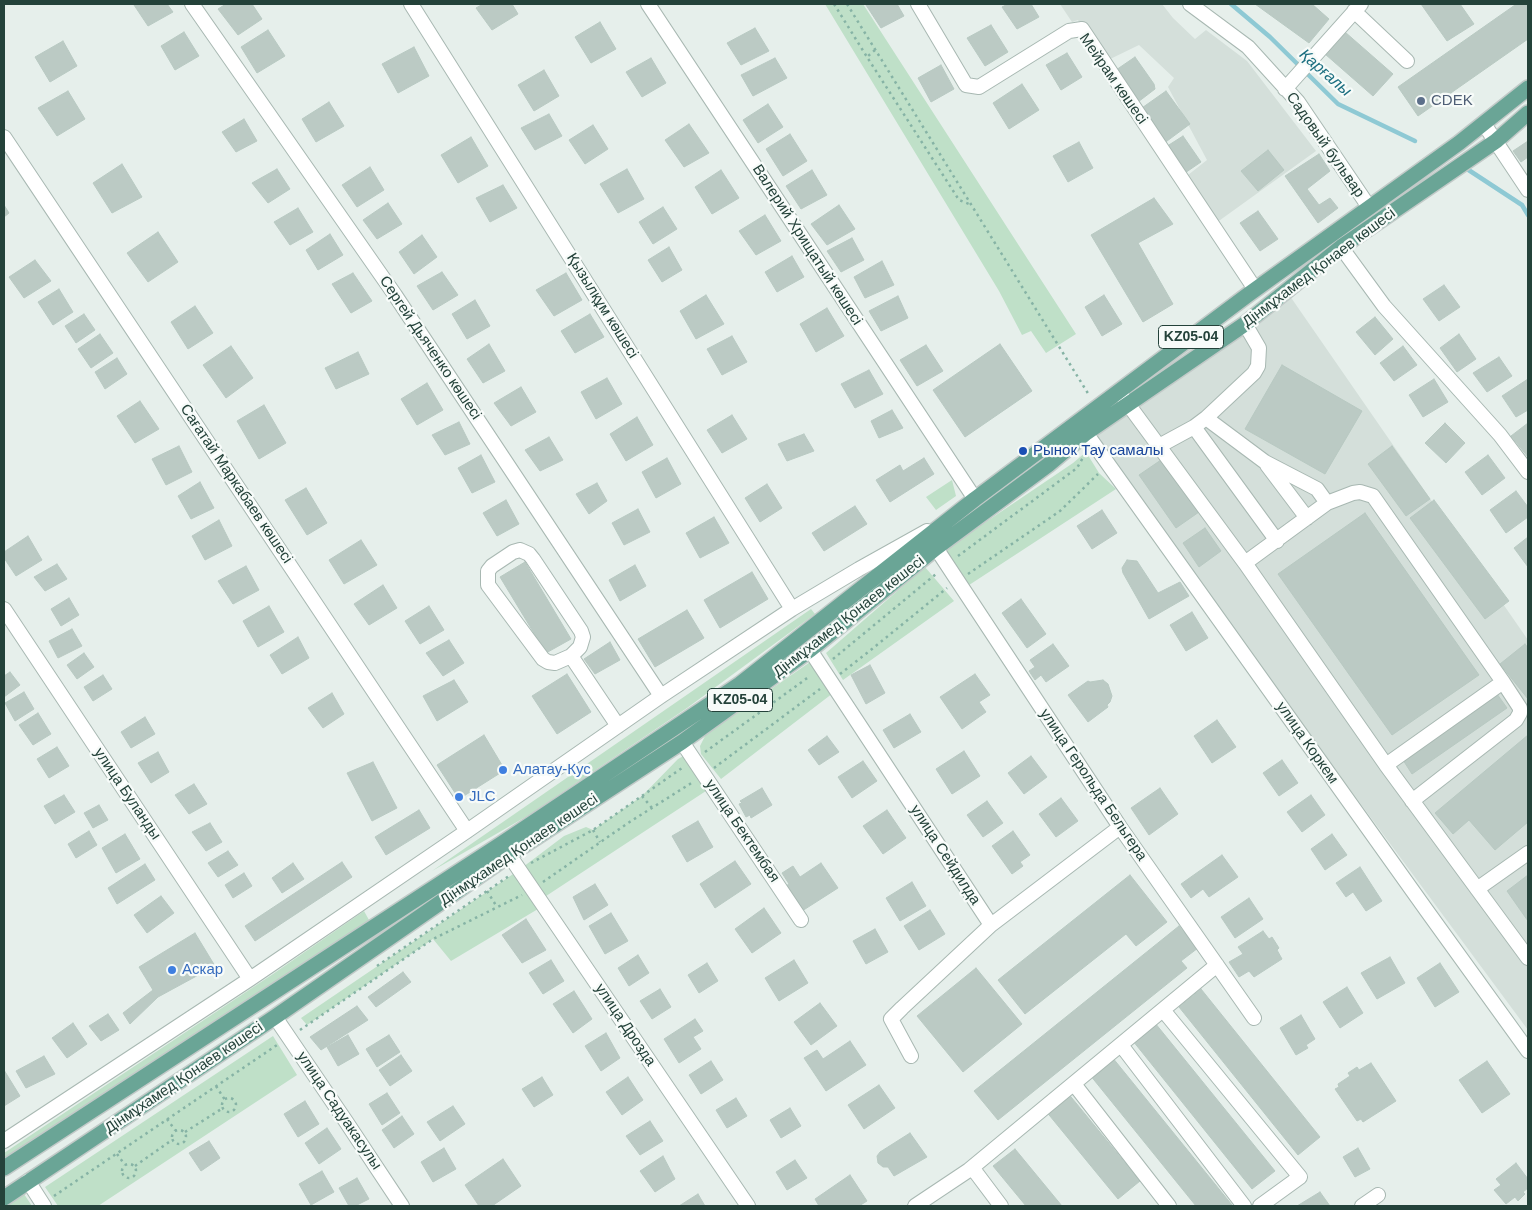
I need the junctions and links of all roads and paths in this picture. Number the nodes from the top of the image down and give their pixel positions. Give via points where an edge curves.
1 (192, 4) edge
2 (411, 4) edge
3 (648, 4) edge
4 (834, 4) edge
5 (847, 4) edge
6 (918, 4) edge
7 (1190, 4) edge
8 (1357, 7) edge
9 (876, 50) junction
10 (867, 57) junction
11 (1407, 61) dead end
12 (1528, 88) edge
13 (1285, 89) junction
14 (1528, 113) edge
15 (1484, 124) junction
16 (4, 137) edge
17 (1496, 141) junction
18 (1528, 190) edge
19 (971, 204) junction
20 (1369, 207) junction
21 (1342, 247) junction
22 (1255, 289) junction
23 (1245, 324) junction
24 (1119, 391) junction
25 (1089, 395) dead end
26 (1128, 404) junction
27 (1206, 418) junction
28 (1194, 427) junction
29 (1086, 433) junction
30 (1159, 446) junction
31 (1265, 462) junction
32 (1528, 472) edge
33 (1099, 473) dead end
34 (975, 500) junction
35 (1327, 503) junction
36 (951, 518) junction
37 (1306, 518) junction
38 (1278, 541) junction
39 (936, 548) junction
40 (1246, 563) junction
41 (958, 581) junction
42 (792, 608) junction
43 (4, 609) edge
44 (810, 650) junction
45 (571, 656) junction
46 (831, 681) junction
47 (1503, 682) junction
48 (661, 696) junction
49 (618, 726) junction
50 (682, 742) junction
51 (1386, 765) junction
52 (704, 775) junction
53 (642, 796) dead end
54 (1412, 801) junction
55 (652, 808) junction
56 (1120, 827) junction
57 (593, 830) dead end
58 (468, 831) junction
59 (600, 842) junction
60 (505, 849) junction
61 (1528, 854) edge
62 (532, 889) junction
63 (1477, 889) junction
64 (487, 891) dead end
65 (497, 908) junction
66 (801, 920) dead end
67 (991, 925) junction
68 (1528, 958) edge
69 (1217, 965) junction
70 (250, 979) junction
71 (1163, 1010) junction
72 (275, 1017) junction
73 (1254, 1018) dead end
74 (289, 1038) junction
75 (1121, 1045) junction
76 (1528, 1051) edge
77 (911, 1056) dead end
78 (1074, 1084) junction
79 (216, 1086) junction
80 (224, 1100) junction
81 (223, 1108) junction
82 (167, 1119) junction
83 (175, 1131) junction
84 (185, 1132) junction
85 (172, 1140) junction
86 (4, 1141) edge
87 (116, 1153) junction
88 (124, 1165) junction
89 (136, 1166) junction
90 (4, 1168) edge
91 (969, 1170) junction
92 (28, 1182) junction
93 (1378, 1195) dead end
94 (4, 1198) edge
95 (43, 1205) edge
96 (402, 1206) edge
97 (748, 1206) edge
98 (915, 1206) edge
99 (1000, 1206) edge
100 (1169, 1206) edge
101 (1244, 1206) edge
102 (1260, 1206) edge
103 (1362, 1206) edge

1 - 48 street, Сергей Дьяченко көшесі via 395,295
2 - 42 street, Қызылқұм көшесі
3 - 34 street, Валерий Хрищатый көшесі
4 - 10 path
5 - 9 path
6 - 22 street, Мейрам көшесі via 966,85 979,87 1069,31 1082,29
7 - 13 street, Садовый бульвар via 1248,47
8 - 11 street
8 - 13 street
9 - 10 path
9 - 19 path
10 - 19 path via 959,200
12 - 15 main road, Дінмұхамед Қонаев көшесі / KZ05-04
13 - 20 street, Садовый бульвар via 1298,102
14 - 17 main road, Дінмұхамед Қонаев көшесі / KZ05-04
15 - 17 street
15 - 20 main road, Дінмұхамед Қонаев көшесі / KZ05-04
16 - 58 street, Сағатай Маркабаев көшесі
17 - 18 street
17 - 21 main road, Дінмұхамед Қонаев көшесі / KZ05-04
19 - 25 path
20 - 22 main road, Дінмұхамед Қонаев көшесі / KZ05-04
21 - 23 main road, Дінмұхамед Қонаев көшесі / KZ05-04
21 - 32 street via 1384,306 1500,435
22 - 24 main road, Дінмұхамед Қонаев көшесі / KZ05-04
23 - 26 main road, Дінмұхамед Қонаев көшесі / KZ05-04
23 - 27 street via 1259,348 1258,366
24 - 26 street
24 - 34 main road, Дінмұхамед Қонаев көшесі / KZ05-04
26 - 29 main road, Дінмұхамед Қонаев көшесі / KZ05-04
26 - 30 street
27 - 28 street
27 - 31 street
28 - 30 street
28 - 38 street
29 - 39 main road, Дінмұхамед Қонаев көшесі / KZ05-04
29 - 76 street, улица Коркем
30 - 40 street
31 - 35 street via 1317,489
31 - 37 street
33 - 41 path via 1060,511
34 - 36 main road, Дінмұхамед Қонаев көшесі / KZ05-04
35 - 37 street
35 - 47 street via 1353,493 1373,496
36 - 42 street
36 - 60 main road, Дінмұхамед Қонаев көшесі / KZ05-04 via 740,684
37 - 38 street
38 - 40 street
39 - 41 street, улица Герольда Бельгера
39 - 44 main road, Дінмұхамед Қонаев көшесі / KZ05-04
40 - 51 street
41 - 46 path
41 - 56 street, улица Герольда Бельгера
42 - 48 street
43 - 70 street, улица Буланды
44 - 46 street, улица Сейдилда
44 - 50 main road, Дінмұхамед Қонаев көшесі / KZ05-04
45 - 45 street via 580,647 581,632 529,554 520,550 492,566 488,571 488,585 542,659 555,663
45 - 49 street
46 - 52 path
46 - 67 street, улица Сейдилда
47 - 51 street
47 - 54 street via 1520,708 1516,720
48 - 49 street
49 - 58 street
50 - 52 street, улица Бектембая
50 - 60 main road, Дінмұхамед Қонаев көшесі / KZ05-04
51 - 54 street
52 - 55 path
52 - 66 street, улица Бектембая
53 - 55 path
54 - 63 street
55 - 59 path
56 - 67 street
56 - 69 street, улица Герольда Бельгера
57 - 59 path
58 - 70 street
59 - 62 path
60 - 62 street, улица Дрозда
60 - 72 main road, Дінмұхамед Қонаев көшесі / KZ05-04
60 - 90 main road, Дінмұхамед Қонаев көшесі / KZ05-04
61 - 63 street
62 - 65 path
62 - 97 street, улица Дрозда
63 - 68 street
64 - 65 path
65 - 74 path via 433,939
67 - 77 street via 891,1019
69 - 71 street
69 - 73 street, улица Герольда Бельгера
70 - 86 street
71 - 75 street
71 - 102 street via 1300,1177
72 - 74 street, улица Садуакасулы
72 - 92 main road, Дінмұхамед Қонаев көшесі / KZ05-04
74 - 79 path
74 - 96 street, улица Садуакасулы
75 - 78 street
75 - 101 street
78 - 91 street
78 - 100 street
79 - 80 path
79 - 82 path
80 - 81 path
80 - 81 path via 234,1099 236,1108 231,1113
81 - 84 path
82 - 83 path
82 - 87 path
83 - 84 path
83 - 85 path
84 - 85 path via 183,1143
85 - 89 path
87 - 88 path
87 - 95 path
88 - 89 path
88 - 89 path via 122,1172 128,1178 136,1173
91 - 98 street
91 - 99 street via 978,1174
92 - 94 main road, Дінмұхамед Қонаев көшесі / KZ05-04
92 - 95 street
93 - 103 street

